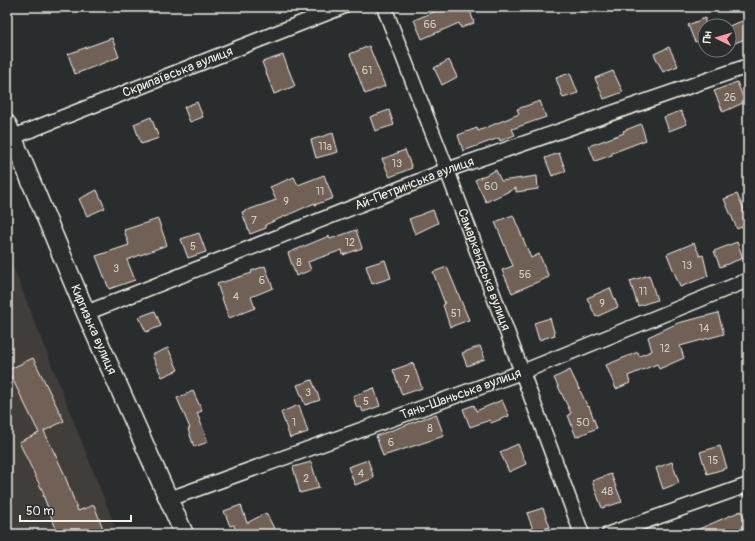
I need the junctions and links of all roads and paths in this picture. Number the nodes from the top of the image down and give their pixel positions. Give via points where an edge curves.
1 (342, 7) edge
2 (384, 7) edge
3 (747, 67) edge
4 (10, 130) edge
5 (447, 170) junction
6 (748, 280) edge
7 (86, 313) junction
8 (522, 372) junction
9 (748, 485) edge
10 (169, 499) junction
11 (184, 534) edge
12 (582, 534) edge
13 (609, 534) edge

1 - 4 street, Скрипаївська вулиця
2 - 5 street, Самаркандська вулиця
3 - 5 street, Ай-Петринська вулиця
4 - 7 street, Киргизька вулиця
5 - 7 street, Ай-Петринська вулиця
5 - 8 street, Самаркандська вулиця
6 - 8 street, Тянь-Шаньська вулиця
7 - 10 street, Киргизька вулиця
8 - 10 street, Тянь-Шаньська вулиця
8 - 12 street, Самаркандська вулиця
9 - 13 street
10 - 11 street, Киргизька вулиця

